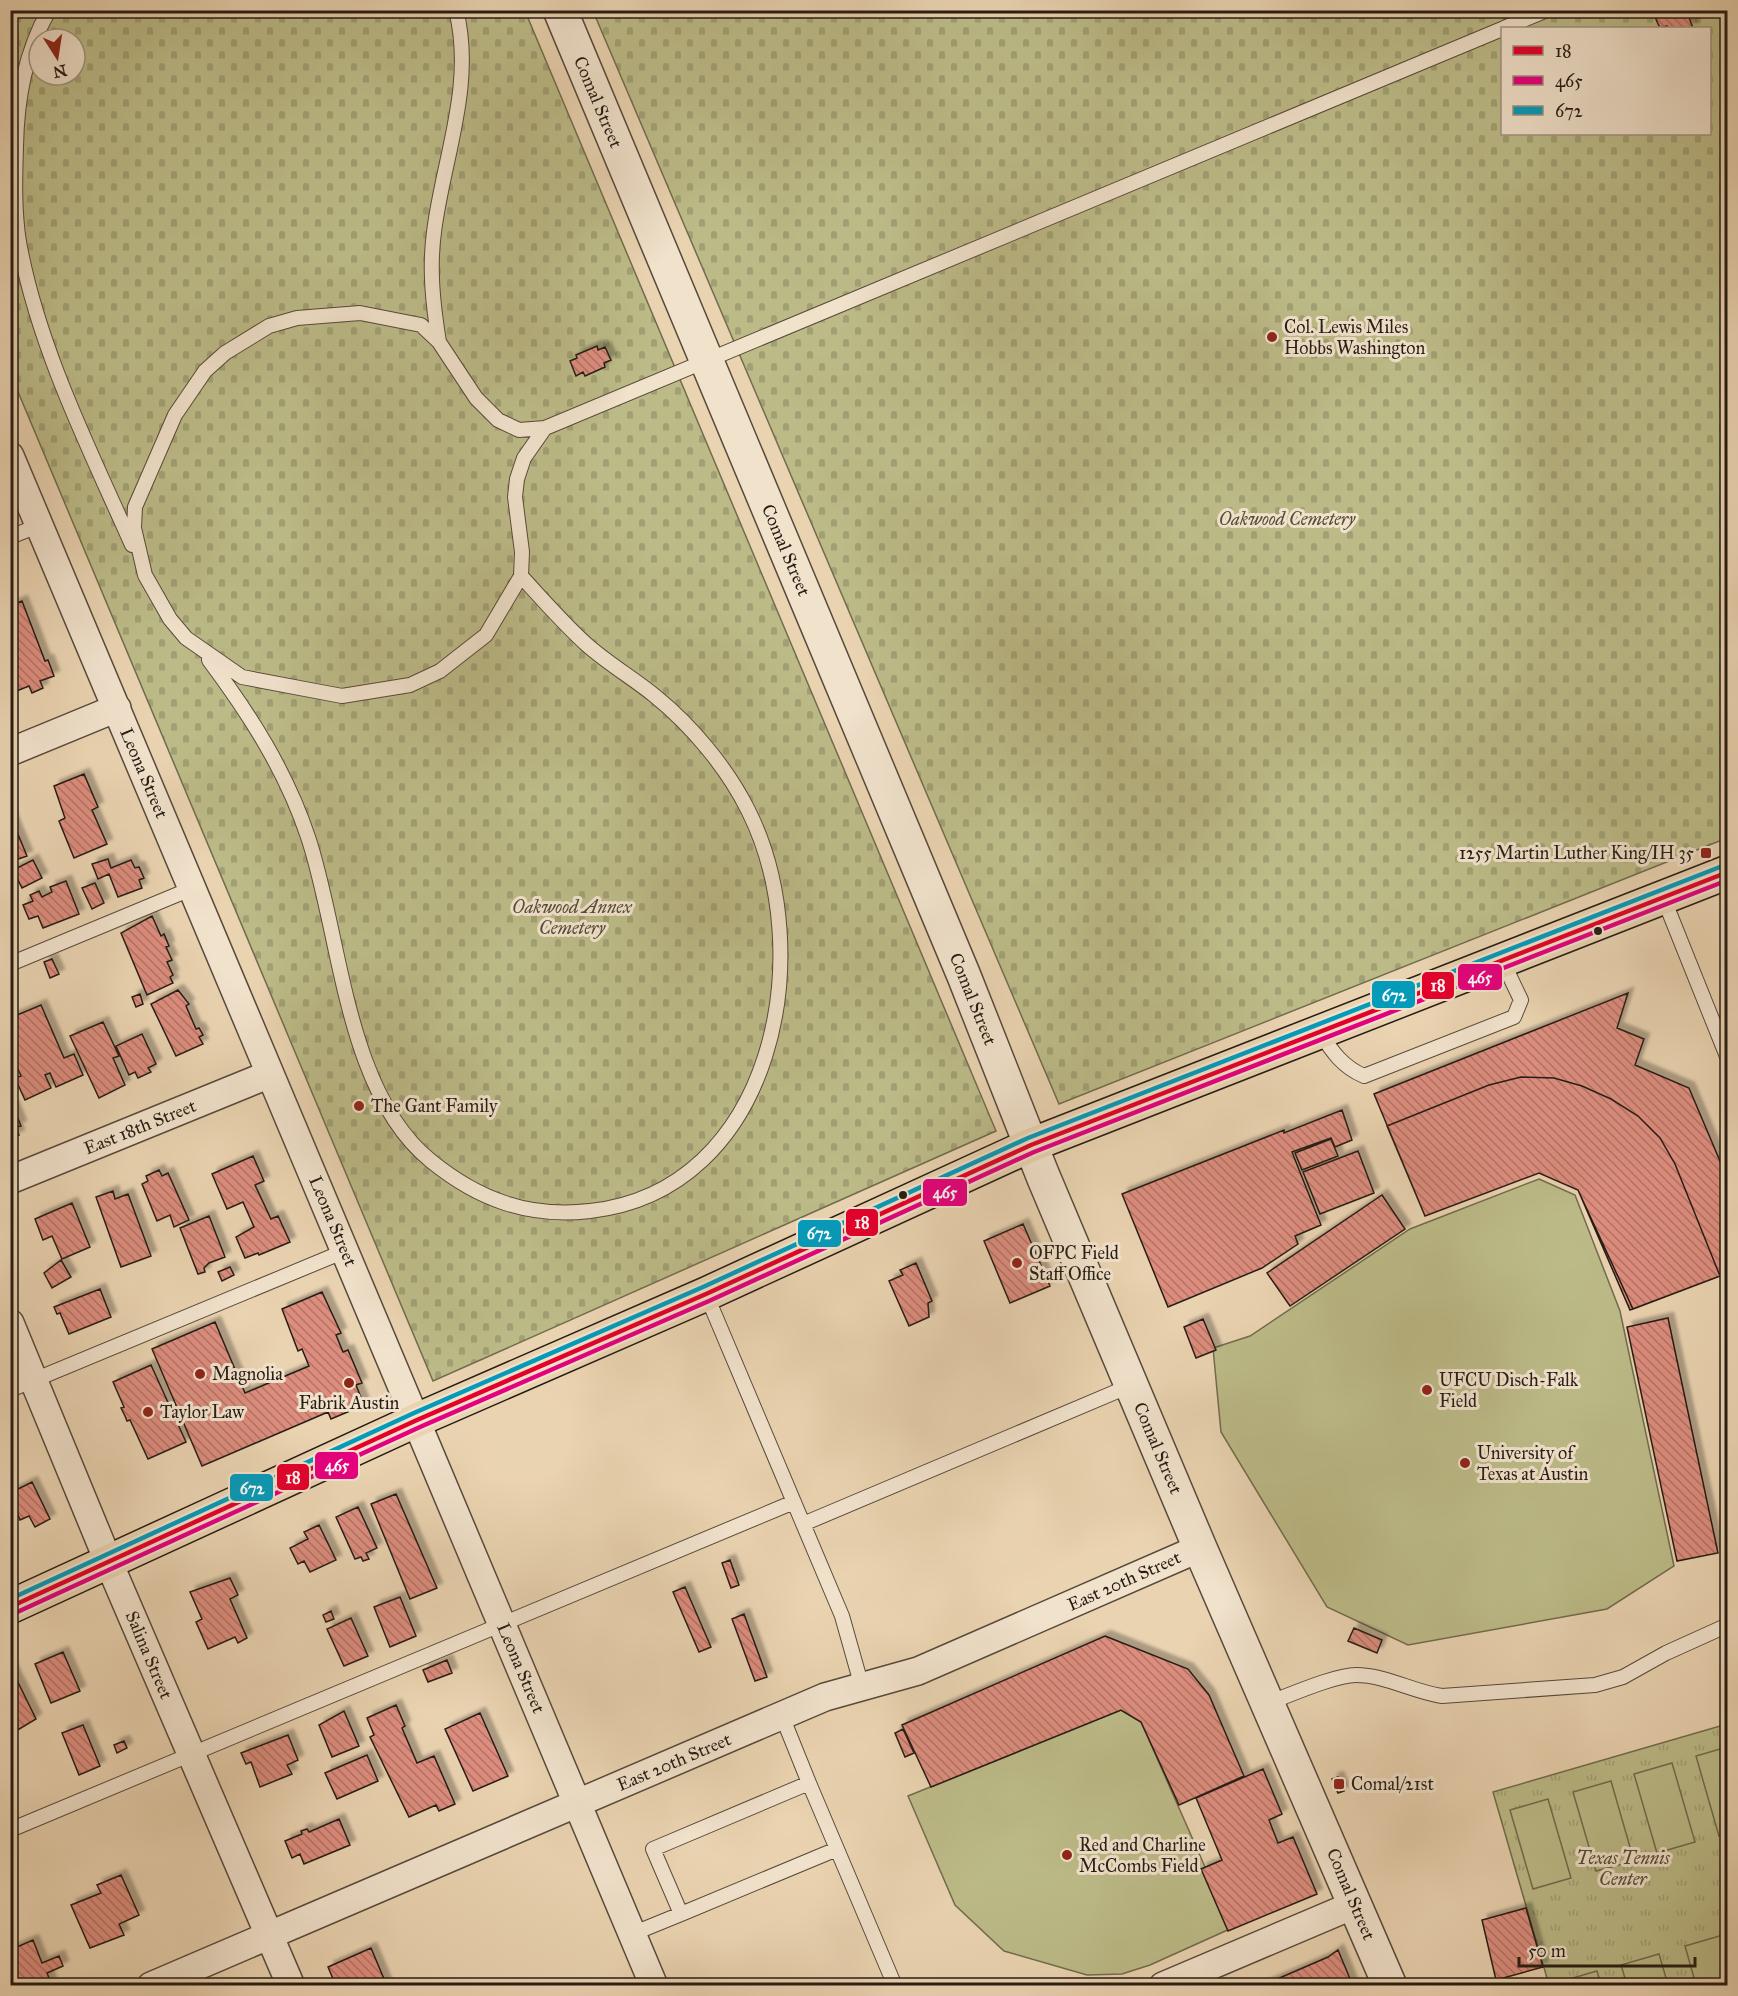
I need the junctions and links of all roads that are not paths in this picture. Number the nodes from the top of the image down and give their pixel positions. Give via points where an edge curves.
1 (49, 10) edge
2 (456, 10) edge
3 (560, 10) edge
4 (1548, 10) edge
5 (1508, 27) edge
6 (1501, 30) edge
7 (439, 342) junction
8 (706, 362) junction
9 (545, 428) junction
10 (10, 456) edge
11 (40, 525) junction
12 (10, 537) edge
13 (145, 574) junction
14 (521, 576) junction
15 (202, 651) junction
16 (117, 708) junction
17 (10, 752) edge
18 (1728, 872) edge
19 (192, 888) junction
20 (1664, 897) junction
21 (1502, 960) junction
22 (10, 964) edge
23 (1320, 1032) junction
24 (1728, 1059) edge
25 (270, 1074) junction
26 (1031, 1145) junction
27 (10, 1179) edge
28 (345, 1251) junction
29 (706, 1294) junction
30 (10, 1323) edge
31 (22, 1385) edge
32 (1132, 1385) junction
33 (417, 1420) junction
34 (794, 1502) junction
35 (804, 1524) junction
36 (1200, 1548) junction
37 (109, 1563) junction
38 (10, 1607) edge
39 (503, 1624) junction
40 (1728, 1624) edge
41 (862, 1687) junction
42 (1268, 1703) junction
43 (783, 1716) junction
44 (192, 1754) junction
45 (809, 1783) junction
46 (577, 1803) junction
47 (10, 1830) edge
48 (837, 1849) junction
49 (1356, 1904) junction
50 (681, 1914) junction
51 (269, 1933) junction
52 (632, 1934) junction
53 (151, 1986) edge
54 (291, 1986) edge
55 (654, 1986) edge
56 (895, 1986) edge
57 (1163, 1986) edge
58 (1390, 1986) edge

1 - 13 lane via 37,32 18,101 15,190 19,241 54,361
2 - 7 lane via 461,54 459,108 434,233 433,305
3 - 8 street, Comal Street
4 - 5 lane
6 - 8 lane
7 - 9 lane via 476,398 498,420 519,430
7 - 13 lane via 421,325 396,318 327,314 269,326 225,353 205,371 175,415 135,507 134,528
8 - 9 lane
8 - 26 street, Comal Street
9 - 14 lane via 524,458 517,479
10 - 11 street, Leona Street
11 - 12 lane
11 - 16 street, Leona Street
13 - 15 lane via 170,619
14 - 15 lane via 486,635 440,671 410,685 342,696 306,691 242,677
14 - 15 lane via 590,647 657,697 708,750 748,811 776,900 781,940 780,988 759,1079 715,1145 680,1179 642,1201 559,1215 492,1200 430,1161 407,1138 387,1107 358,1036 317,869 298,809 262,736
16 - 17 street
16 - 19 street, Leona Street
18 - 20 main road
19 - 22 lane
19 - 25 street, Leona Street
20 - 21 main road
20 - 24 lane
21 - 23 main road
21 - 23 lane via 1521,1000 1514,1017 1364,1076 1350,1070 1331,1052
23 - 26 main road
25 - 27 street, East 18th Street
25 - 28 street, Leona Street
26 - 29 main road
26 - 32 street, Comal Street
28 - 31 lane
28 - 33 street, Leona Street
29 - 33 main road
29 - 34 lane
30 - 31 street, Salina Street
31 - 37 street, Salina Street
32 - 35 lane
32 - 36 street, Comal Street
33 - 37 main road
33 - 39 street, Leona Street
34 - 35 lane
34 - 39 lane
35 - 41 lane via 842,1616
36 - 41 street, East 20th Street via 918,1671
36 - 42 street, Comal Street
37 - 38 main road
37 - 44 street, Salina Street
39 - 44 lane
39 - 46 street, Leona Street
40 - 42 lane via 1623,1677 1595,1685 1442,1696 1355,1674
41 - 43 street, East 20th Street via 825,1697
42 - 49 street, Comal Street
43 - 45 lane
43 - 46 street, East 20th Street
44 - 47 lane
44 - 51 street, Salina Street
45 - 48 lane
45 - 50 lane via 653,1849
46 - 51 street, East 20th Street
46 - 52 street, Leona Street
48 - 50 lane
48 - 56 lane
49 - 57 street
49 - 58 street, Comal Street
50 - 52 lane
51 - 53 street, East 20th Street
51 - 54 street, Salina Street
52 - 55 street, Leona Street

